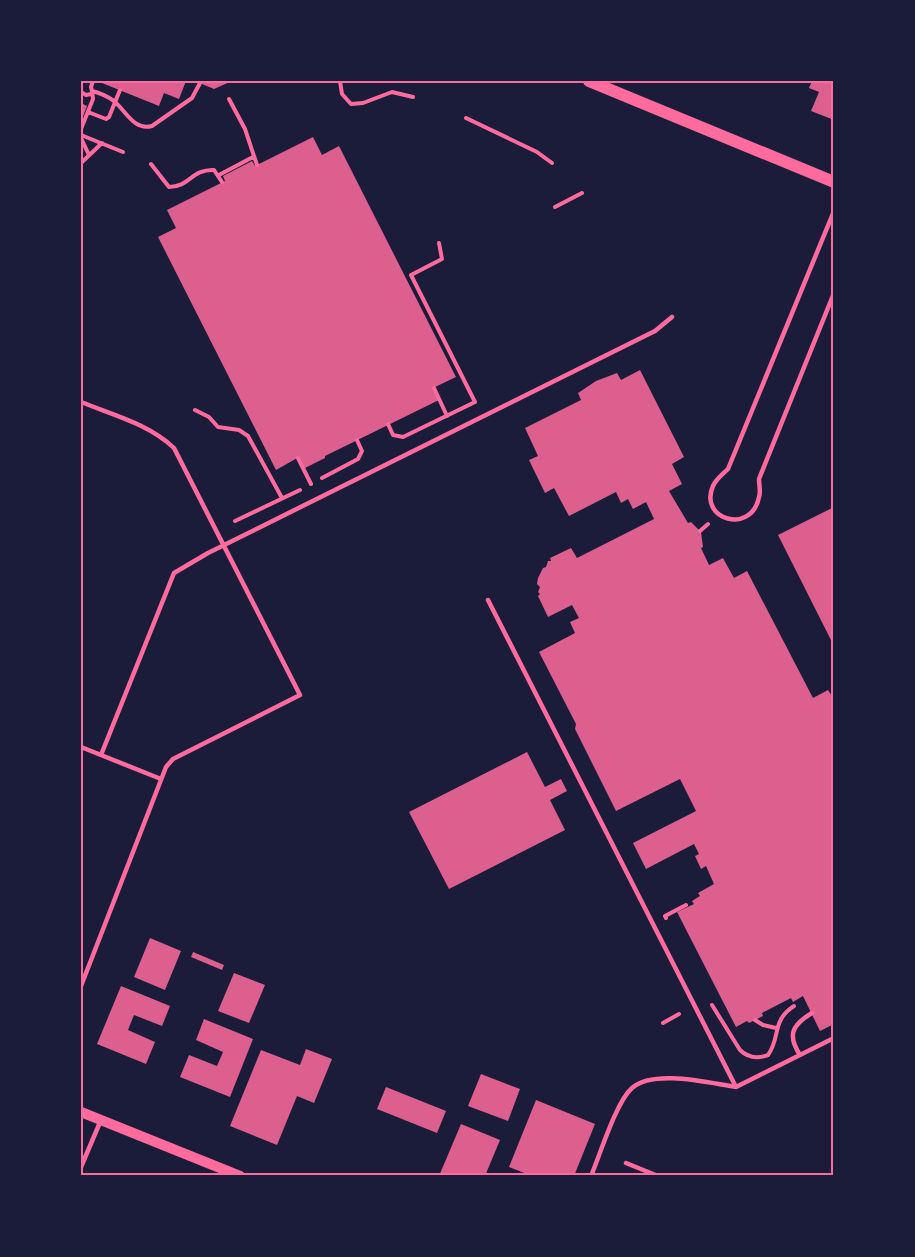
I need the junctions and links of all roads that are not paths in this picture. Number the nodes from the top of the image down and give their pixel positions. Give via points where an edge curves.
1 (589, 81) edge
2 (834, 182) edge
3 (834, 211) edge
4 (834, 293) edge
5 (672, 317) dead end
6 (81, 402) edge
7 (224, 546) junction
8 (488, 600) dead end
9 (81, 747) edge
10 (101, 755) junction
11 (161, 779) junction
12 (81, 986) edge
13 (812, 1013) dead end
14 (834, 1038) edge
15 (800, 1055) junction
16 (736, 1087) junction
17 (81, 1112) edge
18 (101, 1120) junction
19 (626, 1163) dead end
20 (81, 1167) edge
21 (240, 1176) edge
22 (591, 1176) edge
23 (658, 1176) edge

1 - 2 main road
3 - 4 lane via 729,469 712,488 712,506 726,519 743,518 757,505 759,479
5 - 7 lane via 655,331
6 - 7 lane via 151,430 174,448
7 - 10 lane via 174,573
7 - 11 lane via 300,695 173,759
8 - 16 lane
9 - 10 lane
10 - 11 lane
11 - 12 lane
13 - 15 lane via 800,1020 793,1032 793,1044
14 - 15 lane
15 - 16 lane
16 - 22 lane via 670,1078 647,1080 633,1088 622,1101
17 - 18 street
18 - 20 lane
18 - 21 street
19 - 23 lane

